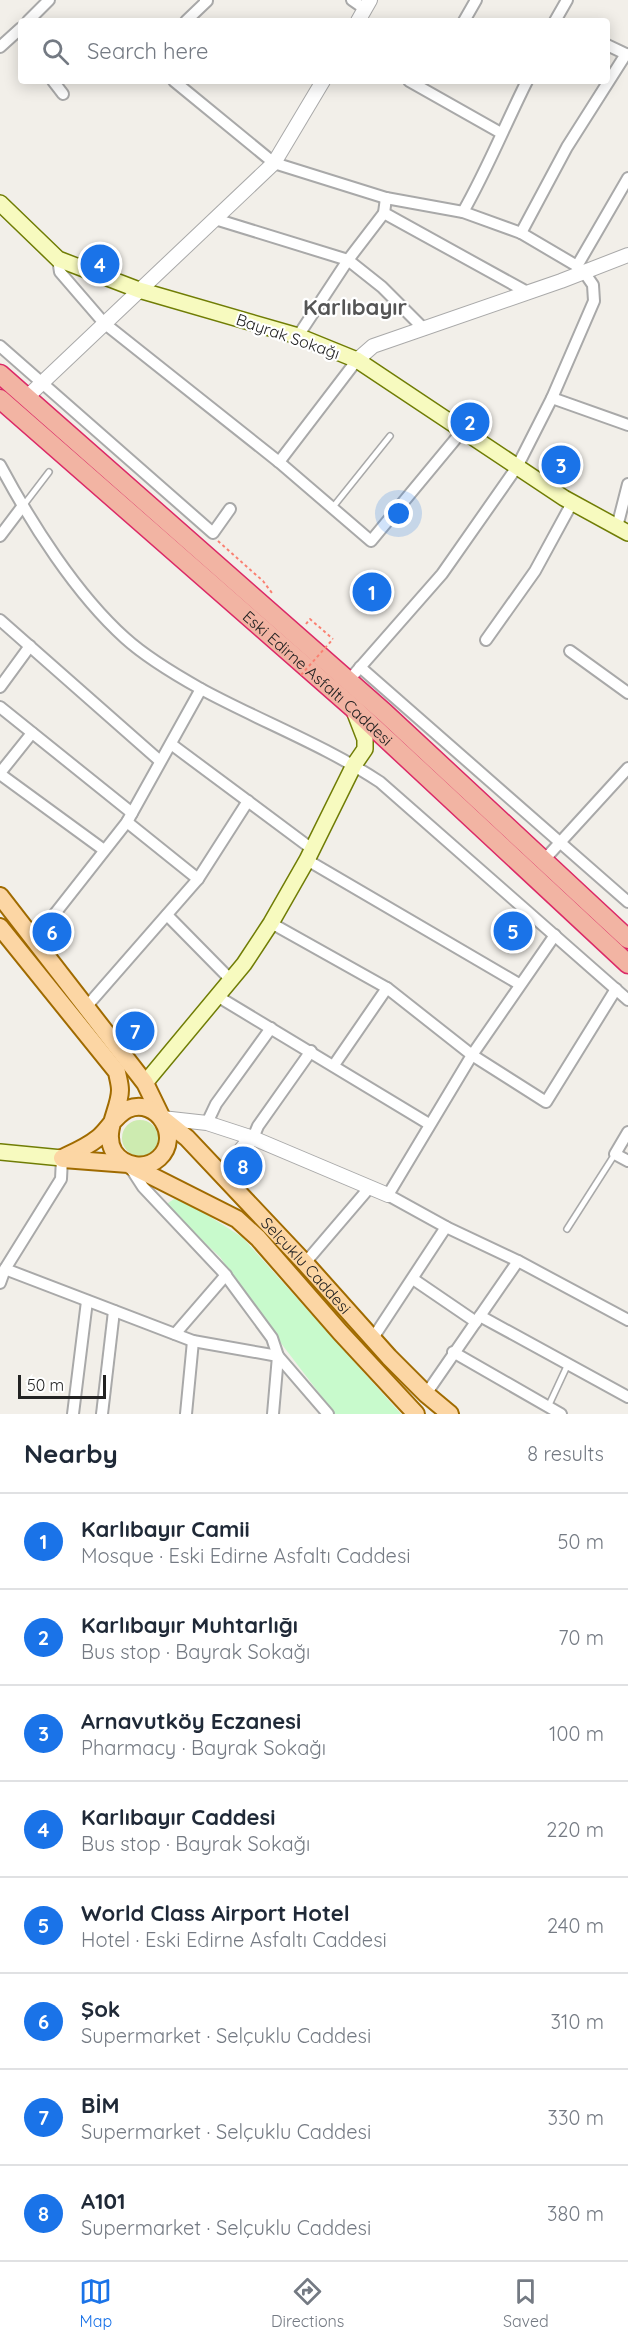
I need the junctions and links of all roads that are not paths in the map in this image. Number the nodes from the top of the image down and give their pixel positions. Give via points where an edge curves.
1 (49, 0) edge
2 (205, 0) edge
3 (352, 0) edge
4 (476, 0) edge
5 (567, 0) edge
6 (364, 10) edge
7 (31, 18) edge
8 (189, 18) edge
9 (466, 18) edge
10 (558, 18) edge
11 (18, 35) edge
12 (610, 46) edge
13 (0, 47) edge
14 (627, 54) edge
15 (610, 80) edge
16 (55, 84) edge
17 (178, 84) edge
18 (321, 84) edge
19 (526, 84) edge
20 (608, 84) edge
21 (426, 85) edge
22 (63, 94) dead end
23 (501, 133) junction
24 (274, 164) junction
25 (628, 178) edge
26 (386, 198) junction
27 (0, 203) edge
28 (463, 212) junction
29 (384, 213) junction
30 (215, 219) junction
31 (521, 233) junction
32 (628, 255) edge
33 (58, 258) junction
34 (348, 261) junction
35 (581, 269) junction
36 (139, 290) junction
37 (527, 292) junction
38 (104, 323) junction
39 (424, 329) junction
40 (298, 336) junction
41 (0, 346) edge
42 (357, 360) junction
43 (0, 374) edge
44 (42, 382) junction
45 (26, 398) junction
46 (552, 398) junction
47 (0, 399) edge
48 (628, 425) edge
49 (463, 430) junction
50 (390, 436) dead end
51 (279, 462) junction
52 (0, 465) edge
53 (517, 467) junction
54 (49, 472) dead end
55 (628, 484) edge
56 (572, 503) junction
57 (22, 507) junction
58 (332, 508) junction
59 (230, 510) dead end
60 (623, 530) edge
61 (0, 536) edge
62 (0, 620) edge
63 (486, 640) dead end
64 (30, 646) junction
65 (570, 651) dead end
66 (354, 673) junction
67 (0, 687) edge
68 (201, 689) junction
69 (628, 693) edge
70 (0, 707) edge
71 (353, 708) junction
72 (33, 733) junction
73 (171, 744) junction
74 (366, 748) junction
75 (401, 753) junction
76 (160, 761) junction
77 (354, 765) junction
78 (627, 772) edge
79 (0, 773) edge
80 (248, 801) junction
81 (129, 818) junction
82 (561, 842) junction
83 (104, 850) junction
84 (309, 854) junction
85 (544, 860) junction
86 (198, 879) junction
87 (0, 896) edge
88 (628, 902) edge
89 (167, 915) junction
90 (271, 923) junction
91 (0, 927) edge
92 (555, 934) junction
93 (35, 939) junction
94 (628, 939) edge
95 (628, 964) edge
96 (231, 980) junction
97 (519, 984) junction
98 (387, 988) junction
99 (616, 989) junction
100 (217, 996) junction
101 (628, 1000) edge
102 (87, 1006) junction
103 (271, 1028) junction
104 (311, 1052) junction
105 (472, 1055) junction
106 (334, 1065) junction
107 (145, 1083) junction
108 (162, 1118) junction
109 (207, 1123) junction
110 (113, 1124) junction
111 (429, 1124) junction
112 (628, 1132) edge
113 (253, 1138) junction
114 (0, 1152) edge
115 (615, 1154) junction
116 (62, 1158) junction
117 (628, 1161) edge
118 (128, 1164) junction
119 (226, 1180) junction
120 (370, 1186) junction
121 (388, 1195) junction
122 (446, 1227) junction
123 (567, 1229) dead end
124 (518, 1261) junction
125 (305, 1263) junction
126 (5, 1269) junction
127 (226, 1275) junction
128 (413, 1279) junction
129 (0, 1282) edge
130 (87, 1301) junction
131 (114, 1311) junction
132 (478, 1319) junction
133 (628, 1320) edge
134 (175, 1334) junction
135 (373, 1338) junction
136 (193, 1341) junction
137 (453, 1352) junction
138 (278, 1356) junction
139 (568, 1364) junction
140 (426, 1394) junction
141 (628, 1397) edge
142 (548, 1407) junction
143 (73, 1414) edge
144 (102, 1414) edge
145 (186, 1414) edge
146 (273, 1414) edge
147 (328, 1414) edge
148 (416, 1414) edge
149 (450, 1414) edge
150 (561, 1414) edge

1 - 7 street
2 - 8 street
3 - 6 street
4 - 9 street
5 - 10 street
11 - 13 street
12 - 14 street
14 - 15 street
16 - 22 street
17 - 24 street
18 - 24 street
19 - 23 street
20 - 31 street via 567,147
21 - 23 street
23 - 28 street
24 - 26 street
24 - 30 street
25 - 35 street
26 - 28 street
26 - 29 street
27 - 33 main road, Bayrak Sokağı
28 - 31 street
29 - 34 street
29 - 37 street
30 - 34 street
30 - 36 street
31 - 35 street
32 - 35 street
33 - 36 main road, Bayrak Sokağı
33 - 38 street via 60,272
34 - 39 street via 382,287
34 - 40 street
35 - 37 street
35 - 46 street via 593,285 594,300
36 - 38 street
36 - 40 main road, Bayrak Sokağı
37 - 39 street
38 - 44 street
38 - 51 street
39 - 42 street via 373,346
40 - 42 main road, Bayrak Sokağı
41 - 44 street
42 - 49 main road, Bayrak Sokağı
42 - 51 street
43 - 45 highway, Eski Edirne Asfaltı Caddesi
44 - 45 street
44 - 59 street via 213,533
45 - 66 highway, Eski Edirne Asfaltı Caddesi
46 - 48 street
46 - 53 street
47 - 71 highway, Eski Edirne Asfaltı Caddesi
49 - 53 main road, Bayrak Sokağı
49 - 58 street via 371,541
50 - 58 lane
51 - 58 street
52 - 57 street
53 - 56 main road, Bayrak Sokağı
53 - 66 street via 442,574
54 - 57 lane
55 - 60 street
56 - 60 main road, Bayrak Sokağı
56 - 63 street via 535,571
57 - 61 street
57 - 68 street via 82,592 125,638
62 - 64 street
64 - 67 street
64 - 76 street
65 - 69 street
66 - 82 street, Eski Edirne Asfaltı Caddesi
66 - 85 highway, Eski Edirne Asfaltı Caddesi
68 - 73 street
68 - 77 street
70 - 72 street
71 - 74 main road
71 - 75 highway, Eski Edirne Asfaltı Caddesi
72 - 79 street
72 - 81 street
73 - 76 street
73 - 80 street
74 - 75 main road
74 - 77 main road
75 - 95 highway, Eski Edirne Asfaltı Caddesi
76 - 81 street
77 - 84 main road
77 - 92 street via 380,782
78 - 82 street
79 - 83 street
80 - 84 street
80 - 86 street
81 - 83 street
81 - 86 street
82 - 85 street
82 - 88 street, Eski Edirne Asfaltı Caddesi
83 - 93 street
84 - 90 main road
84 - 97 street
85 - 94 highway, Eski Edirne Asfaltı Caddesi
86 - 89 street
87 - 93 main road, Selçuklu Caddesi
89 - 96 street
89 - 102 street
90 - 96 main road
90 - 98 street
91 - 110 main road, Selçuklu Caddesi via 117,1072 120,1091
92 - 97 street
92 - 99 street
93 - 102 main road, Selçuklu Caddesi
96 - 100 main road
97 - 105 street
98 - 105 street
98 - 106 street
99 - 101 street
99 - 105 street via 546,1102
100 - 103 street
100 - 107 main road
102 - 107 main road, Selçuklu Caddesi
103 - 104 street
103 - 109 street via 216,1104
104 - 106 street
104 - 113 street
105 - 111 street
106 - 111 street
107 - 108 main road, Selçuklu Caddesi
108 - 109 street
108 - 110 main road, Selçuklu Caddesi via 147,1108 137,1107 118,1115
108 - 118 main road, Selçuklu Caddesi via 168,1129 166,1149 145,1165
108 - 119 main road, Selçuklu Caddesi via 187,1138
109 - 113 street
110 - 116 main road via 87,1146
110 - 118 main road, Selçuklu Caddesi via 111,1143 115,1153
111 - 121 street
112 - 115 street
113 - 119 street via 242,1146
113 - 120 street
114 - 116 main road
115 - 117 street
115 - 123 lane
116 - 118 main road
116 - 126 street via 62,1179
118 - 127 street via 143,1187
118 - 148 main road, Selçuklu Caddesi via 237,1219
119 - 125 main road, Selçuklu Caddesi
120 - 121 street
120 - 125 street
121 - 122 street
122 - 124 street
122 - 128 street
124 - 132 street
124 - 133 street
125 - 135 main road, Selçuklu Caddesi
126 - 129 street
126 - 130 street
127 - 134 street
127 - 138 street via 272,1338
128 - 132 street
128 - 135 street
130 - 131 street
130 - 143 street
131 - 134 street
131 - 144 street
132 - 137 street
132 - 139 street
134 - 136 street
135 - 140 main road, Selçuklu Caddesi
136 - 138 street
136 - 145 street
137 - 140 street
137 - 142 street
138 - 146 street
138 - 147 street
139 - 141 street
139 - 142 lane
140 - 149 main road, Selçuklu Caddesi
142 - 150 street

